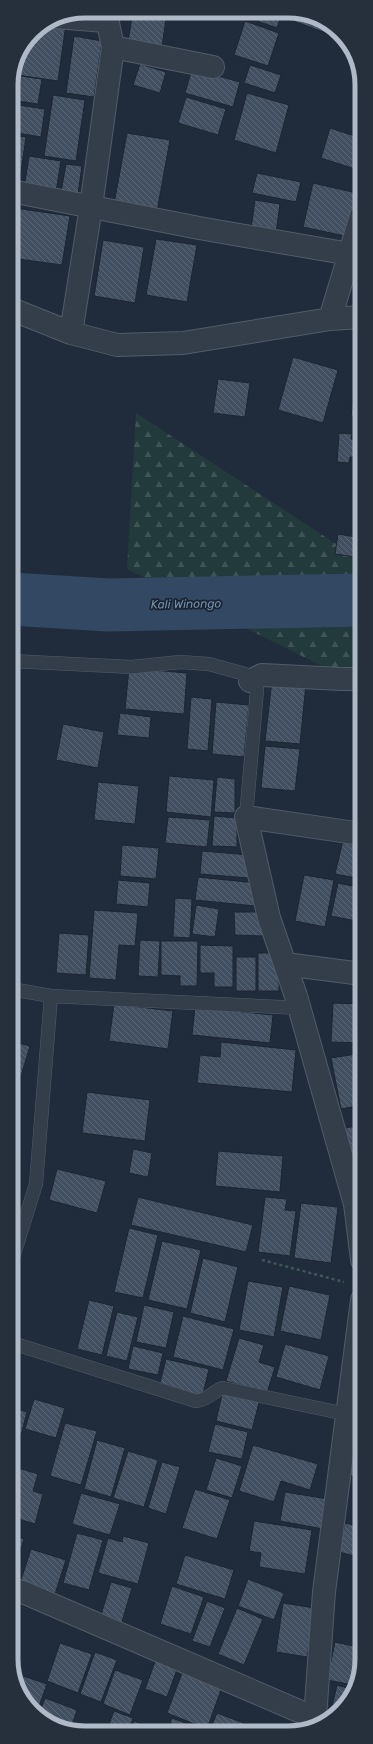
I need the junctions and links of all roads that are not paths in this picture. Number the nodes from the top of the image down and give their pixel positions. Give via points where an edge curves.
1 (76, 19) edge
2 (113, 47) junction
3 (213, 67) dead end
4 (18, 192) edge
5 (91, 207) junction
6 (355, 237) edge
7 (350, 254) junction
8 (18, 312) edge
9 (355, 317) edge
10 (330, 319) junction
11 (71, 333) junction
12 (18, 661) edge
13 (355, 679) edge
14 (250, 681) junction
15 (246, 817) junction
16 (355, 833) edge
17 (285, 964) junction
18 (355, 973) edge
19 (18, 990) edge
20 (52, 996) junction
21 (300, 1008) junction
22 (355, 1204) edge
23 (18, 1244) edge
24 (18, 1345) edge
25 (355, 1350) edge
26 (346, 1414) junction
27 (18, 1591) edge
28 (313, 1720) edge
29 (314, 1720) edge

1 - 2 street via 108,23
2 - 3 street
2 - 5 street
4 - 5 street
5 - 7 street
5 - 11 street
6 - 7 street
7 - 10 street
8 - 11 street
9 - 10 street
10 - 11 street via 183,343 117,345
12 - 14 lane via 132,666 180,662 209,664 245,674
13 - 14 street via 262,675
14 - 15 lane via 257,690
15 - 16 street
15 - 17 street via 269,918
17 - 18 street
17 - 21 street
19 - 20 lane
20 - 21 lane
20 - 23 lane via 36,1184
21 - 22 street
24 - 26 lane via 196,1401 206,1400 219,1388 223,1388
25 - 26 street
26 - 29 street via 324,1592
27 - 28 street

